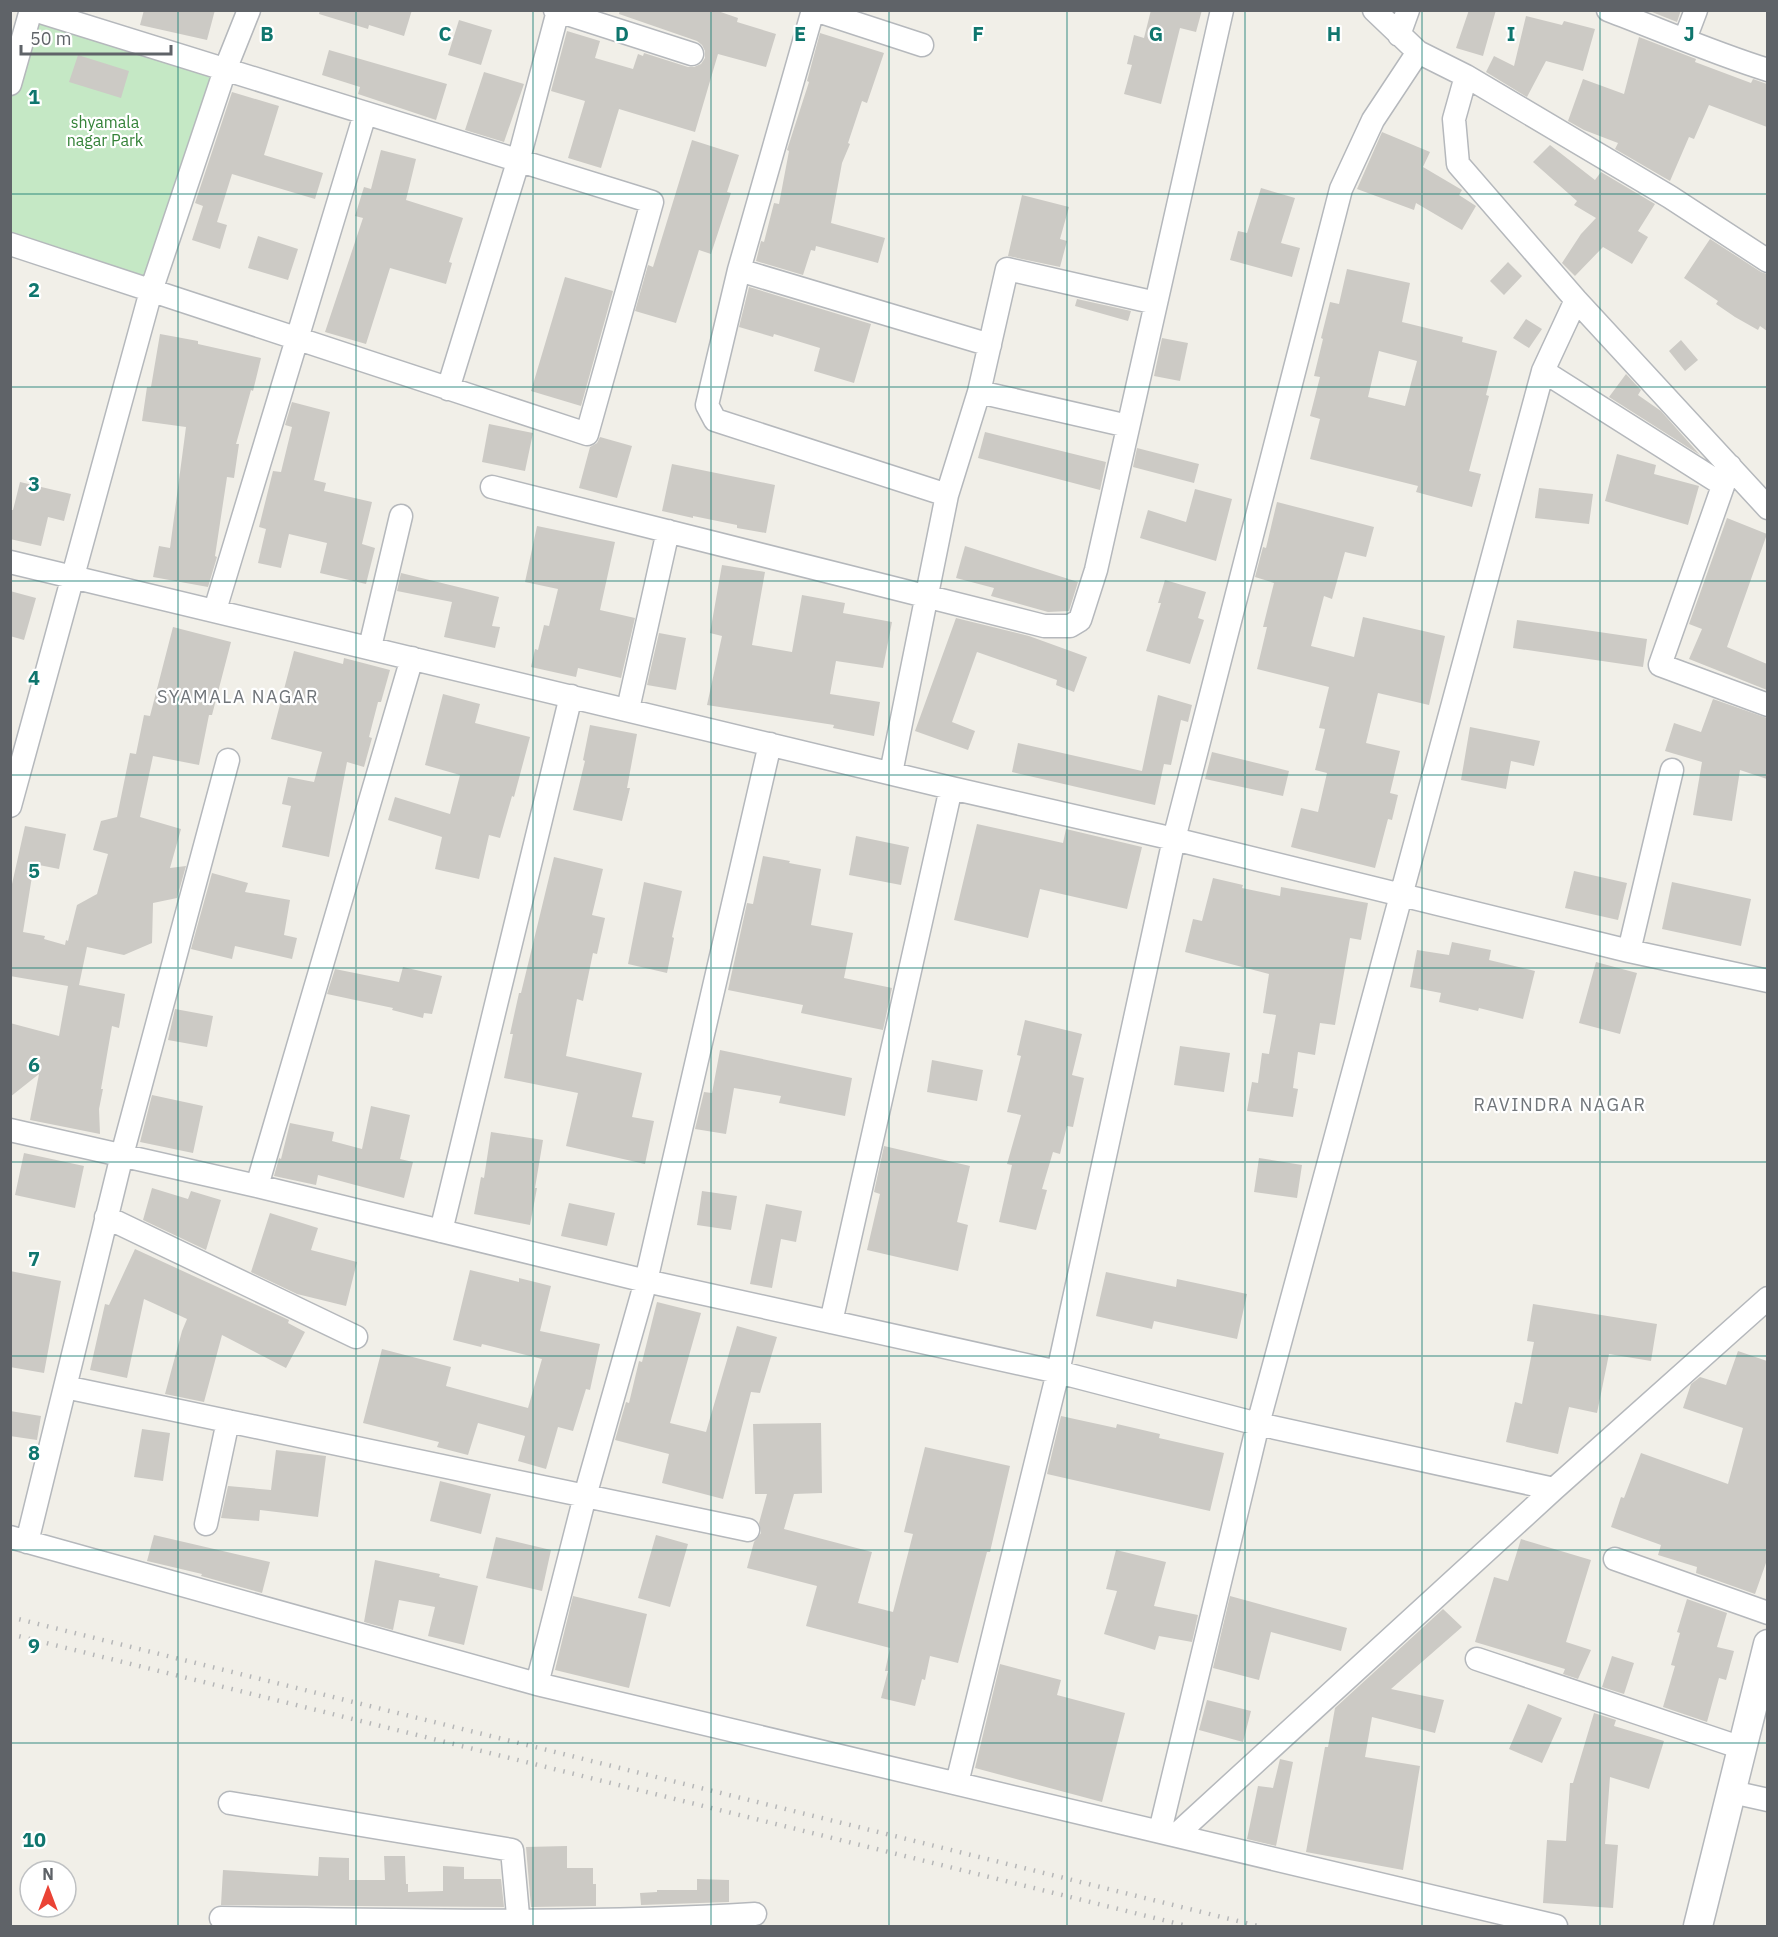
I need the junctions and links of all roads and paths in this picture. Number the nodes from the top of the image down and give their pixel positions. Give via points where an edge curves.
1 (32, 10) edge
2 (249, 10) edge
3 (814, 10) edge
4 (1222, 10) edge
5 (1374, 10) edge
6 (1408, 10) edge
7 (1608, 10) edge
8 (1696, 10) edge
9 (557, 11) edge
10 (1399, 35) junction
11 (1685, 39) junction
12 (922, 45) dead end
13 (1418, 52) junction
14 (692, 54) dead end
15 (225, 70) junction
16 (1767, 70) edge
17 (1466, 76) junction
18 (10, 84) edge
19 (365, 114) junction
20 (519, 162) junction
21 (10, 244) edge
22 (1767, 261) edge
23 (738, 270) junction
24 (151, 291) junction
25 (1576, 300) junction
26 (1156, 303) junction
27 (297, 339) junction
28 (990, 345) junction
29 (1543, 371) junction
30 (448, 389) junction
31 (979, 392) junction
32 (1128, 426) junction
33 (1726, 476) junction
34 (492, 487) dead end
35 (947, 495) junction
36 (1767, 508) edge
37 (401, 516) dead end
38 (668, 531) junction
39 (10, 562) edge
40 (72, 576) junction
41 (926, 596) junction
42 (214, 610) junction
43 (370, 648) junction
44 (412, 658) junction
45 (571, 696) junction
46 (1767, 705) edge
47 (628, 710) junction
48 (770, 744) junction
49 (228, 760) dead end
50 (1672, 770) dead end
51 (891, 773) junction
52 (951, 788) junction
53 (10, 806) edge
54 (1174, 839) junction
55 (1401, 895) junction
56 (1629, 951) junction
57 (1767, 981) edge
58 (10, 1130) edge
59 (122, 1155) junction
60 (257, 1186) junction
61 (106, 1217) junction
62 (441, 1231) junction
63 (646, 1281) junction
64 (1767, 1298) edge
65 (831, 1322) junction
66 (356, 1337) dead end
67 (1058, 1372) junction
68 (65, 1387) junction
69 (228, 1421) junction
70 (1258, 1424) junction
71 (1554, 1489) junction
72 (585, 1496) junction
73 (207, 1524) dead end
74 (748, 1530) dead end
75 (19, 1540) edge
76 (1615, 1559) dead end
77 (1767, 1612) edge
78 (1767, 1644) edge
79 (1477, 1659) dead end
80 (537, 1684) junction
81 (1742, 1748) junction
82 (957, 1783) junction
83 (1732, 1792) junction
84 (1767, 1800) edge
85 (230, 1803) dead end
86 (1168, 1833) junction
87 (755, 1914) dead end
88 (221, 1918) dead end
89 (692, 1922) edge
90 (519, 1924) edge
91 (1556, 1926) edge
92 (1698, 1926) edge

1 - 15 street
1 - 18 street
2 - 15 street
3 - 12 street
3 - 23 street
4 - 26 street
5 - 10 street
6 - 10 street
7 - 11 street
8 - 11 street
9 - 14 street
9 - 20 street
10 - 13 street
11 - 16 street
13 - 17 street
13 - 54 street via 1373,120 1341,189
15 - 19 street
15 - 24 street
17 - 22 street via 1670,197
17 - 25 street via 1454,119 1458,164
19 - 20 street
19 - 27 street
20 - 30 street
20 - 30 street via 652,202 587,434
21 - 24 street
23 - 28 street
23 - 35 street via 707,405 715,420
24 - 27 street
24 - 40 street
25 - 29 street
25 - 33 street
26 - 28 street via 1007,269
26 - 32 street
27 - 30 street
27 - 42 street
28 - 31 street
29 - 33 street
29 - 55 street
31 - 32 street
31 - 35 street
32 - 41 street via 1096,570 1080,620 1070,626 1044,626
33 - 36 street
33 - 46 street via 1660,665
34 - 38 street
35 - 41 street
37 - 43 street
38 - 41 street
38 - 47 street
39 - 40 street
40 - 42 street
40 - 53 street
41 - 51 street
42 - 43 street
43 - 44 street
44 - 45 street
44 - 60 street
45 - 47 street
45 - 62 street
47 - 48 street
48 - 51 street
48 - 63 street
49 - 59 street
50 - 56 street
51 - 52 street
52 - 54 street
52 - 65 street
54 - 55 street
54 - 67 street
55 - 56 street
55 - 70 street
56 - 57 street
58 - 59 street
59 - 60 street
59 - 61 street
60 - 62 street
61 - 66 street
61 - 68 street
62 - 63 street
63 - 65 street
63 - 72 street
64 - 71 street
65 - 67 street
67 - 70 street
67 - 82 street
68 - 69 street
68 - 75 street
69 - 72 street
69 - 73 street
70 - 71 street
70 - 86 street
71 - 86 street
72 - 74 street
72 - 80 street
75 - 80 street
76 - 77 street
78 - 81 street
79 - 81 street
80 - 82 street
81 - 83 street
82 - 86 street
83 - 84 street
83 - 92 street
85 - 90 street via 512,1850
86 - 91 street
87 - 89 street
88 - 90 street
89 - 90 street

